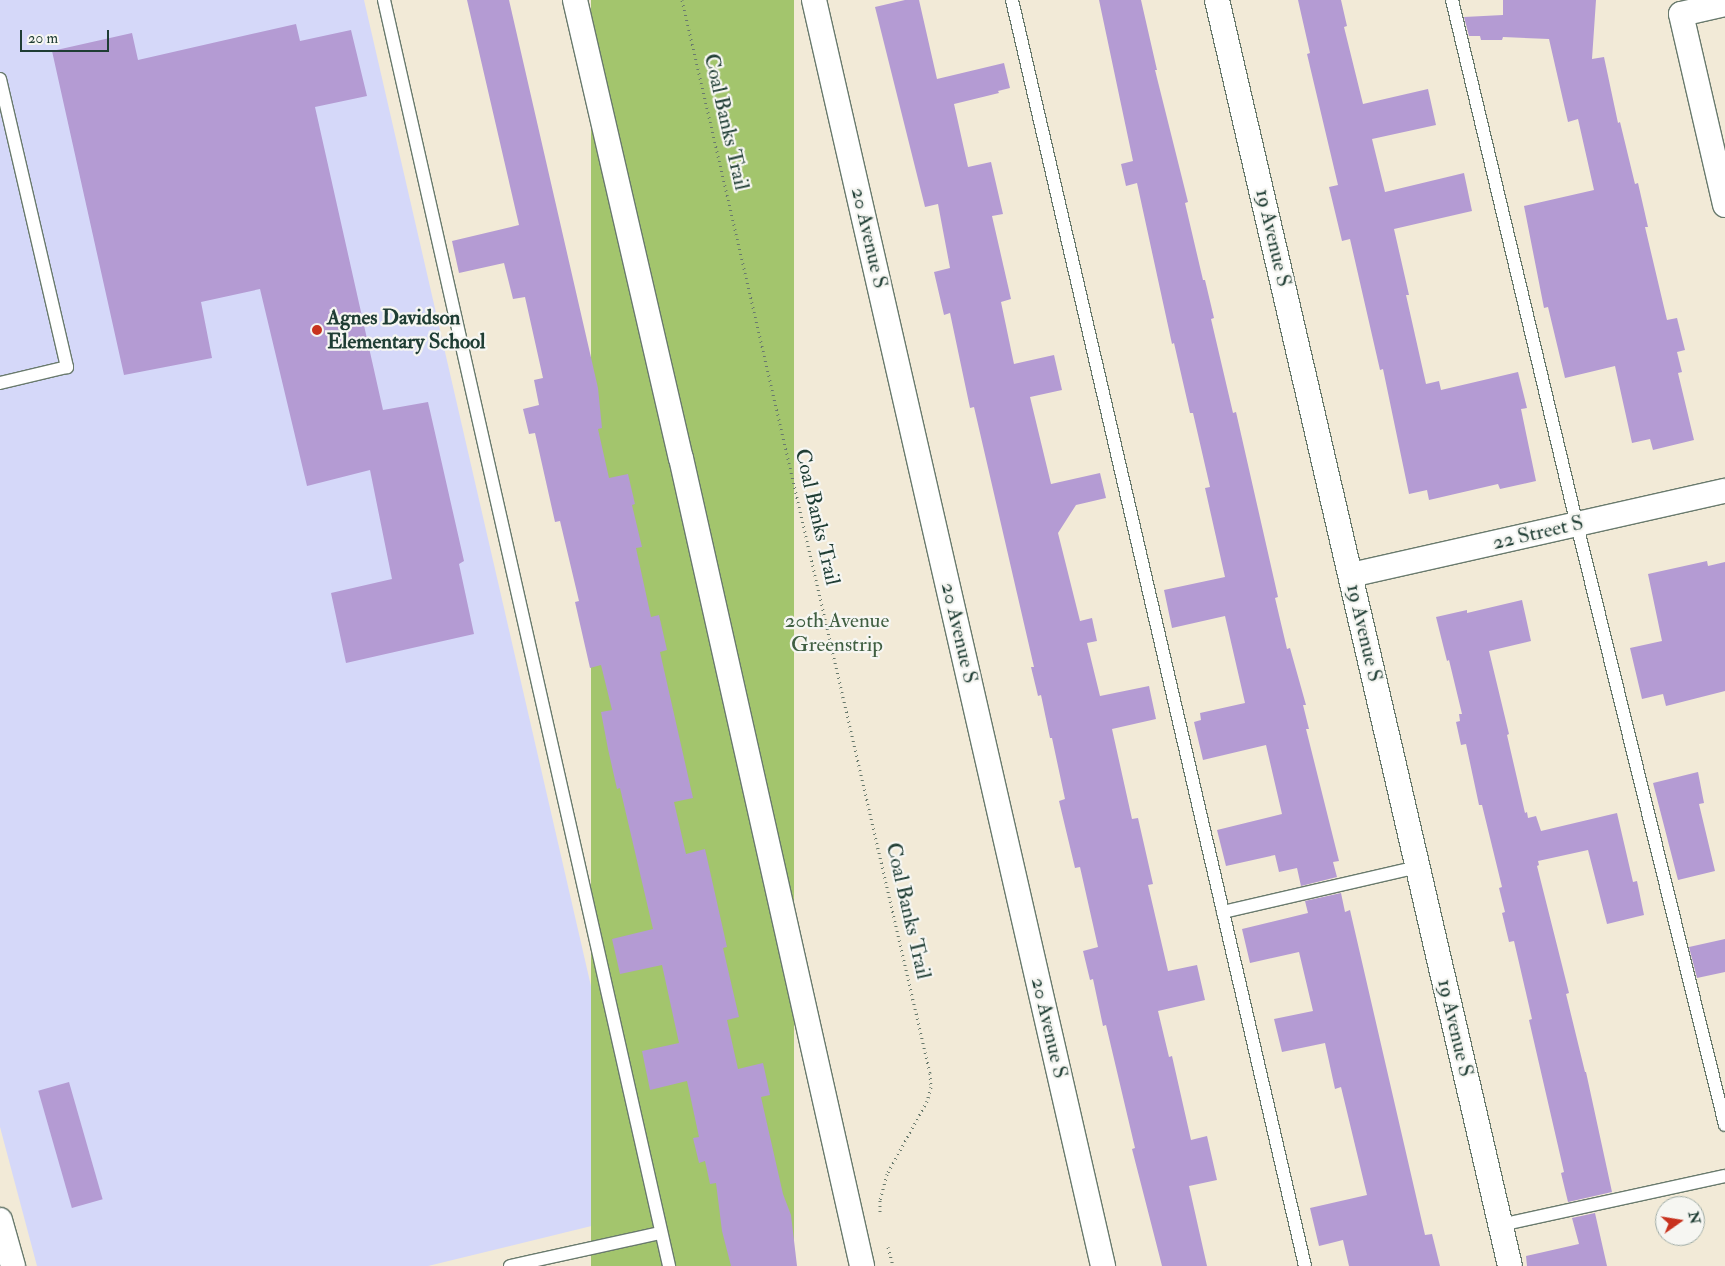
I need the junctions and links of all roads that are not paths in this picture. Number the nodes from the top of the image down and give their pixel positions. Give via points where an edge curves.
1 (384, 0) edge
2 (575, 0) edge
3 (814, 0) edge
4 (1012, 0) edge
5 (1218, 0) edge
6 (1452, 0) edge
7 (1725, 4) edge
8 (0, 79) edge
9 (1725, 205) edge
10 (0, 383) edge
11 (1725, 491) edge
12 (1577, 525) junction
13 (1351, 575) junction
14 (1418, 867) junction
15 (1223, 912) junction
16 (1725, 1125) edge
17 (1725, 1176) edge
18 (0, 1220) edge
19 (1500, 1225) junction
20 (660, 1233) junction
21 (13, 1266) edge
22 (510, 1266) edge
23 (669, 1266) edge
24 (862, 1266) edge
25 (1103, 1266) edge
26 (1305, 1266) edge
27 (1510, 1266) edge

1 - 20 lane
2 - 24 street
3 - 25 street, 20 Avenue S
4 - 15 lane
5 - 13 street, 19 Avenue S
6 - 12 lane
7 - 9 street via 1681,14
8 - 10 lane via 67,367
11 - 12 street, 22 Street S
12 - 13 street, 22 Street S
12 - 16 lane
13 - 14 street, 19 Avenue S
14 - 15 lane
14 - 19 street, 19 Avenue S
15 - 26 lane
17 - 19 lane
18 - 21 street
19 - 27 street, 19 Avenue S
20 - 22 lane
20 - 23 lane

